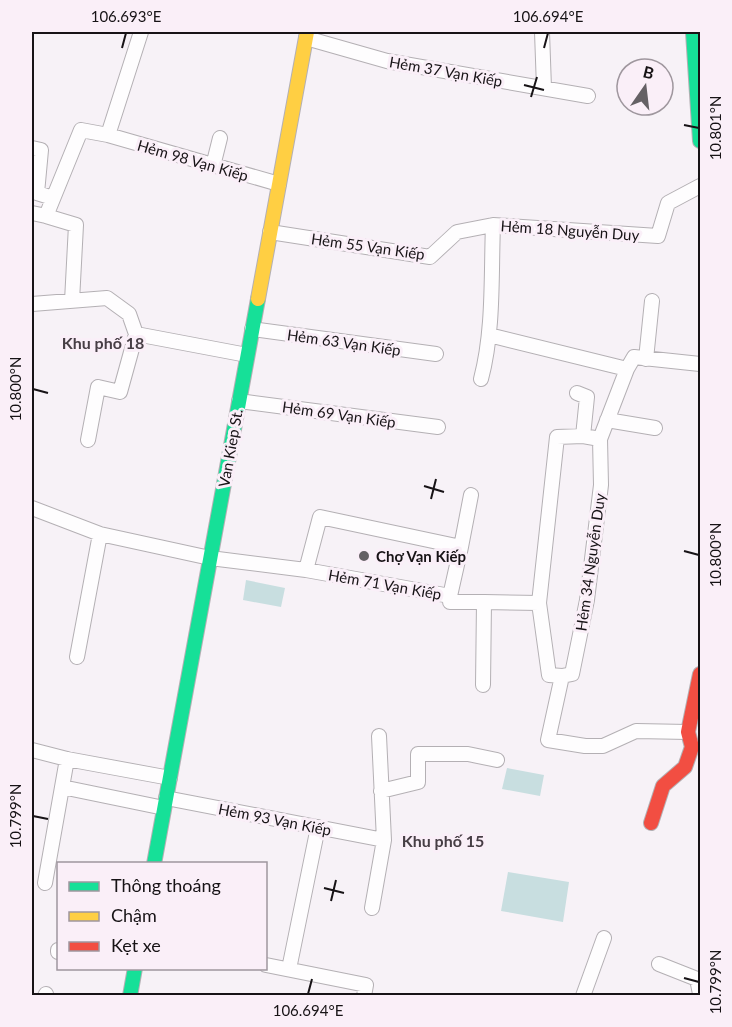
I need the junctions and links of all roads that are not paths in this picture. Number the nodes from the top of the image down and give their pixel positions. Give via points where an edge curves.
1 (141, 32) edge
2 (542, 32) edge
3 (693, 32) edge
4 (306, 35) edge
5 (544, 88) junction
6 (588, 96) dead end
7 (108, 135) junction
8 (220, 138) dead end
9 (700, 141) edge
10 (32, 148) edge
11 (213, 166) junction
12 (279, 184) junction
13 (700, 186) edge
14 (53, 198) junction
15 (39, 215) edge
16 (493, 225) junction
17 (270, 232) junction
18 (72, 301) junction
19 (652, 301) dead end
20 (32, 304) edge
21 (252, 329) junction
22 (136, 334) junction
23 (489, 336) junction
24 (436, 354) dead end
25 (247, 356) junction
26 (646, 358) junction
27 (700, 364) edge
28 (627, 369) junction
29 (481, 379) dead end
30 (577, 393) dead end
31 (239, 401) junction
32 (607, 420) junction
33 (438, 427) dead end
34 (655, 428) dead end
35 (583, 436) junction
36 (600, 439) junction
37 (88, 440) dead end
38 (471, 495) dead end
39 (32, 508) edge
40 (100, 534) junction
41 (461, 547) junction
42 (210, 558) junction
43 (306, 570) junction
44 (450, 596) junction
45 (484, 602) junction
46 (539, 603) junction
47 (77, 657) dead end
48 (700, 674) edge
49 (562, 676) junction
50 (483, 685) dead end
51 (688, 732) junction
52 (379, 736) dead end
53 (696, 747) edge
54 (32, 750) edge
55 (68, 759) junction
56 (497, 760) dead end
57 (170, 778) junction
58 (62, 787) junction
59 (381, 791) junction
60 (165, 803) junction
61 (651, 823) dead end
62 (318, 827) junction
63 (384, 840) junction
64 (154, 862) edge
65 (45, 883) dead end
66 (372, 908) dead end
67 (604, 939) dead end
68 (659, 964) dead end
69 (267, 965) edge
70 (289, 969) junction
71 (135, 970) edge
72 (700, 994) edge
73 (130, 996) edge
74 (364, 996) edge
75 (583, 996) edge

1 - 7 lane
2 - 5 lane
3 - 9 street
4 - 5 lane, Hẻm 37 Vạn Kiếp via 387,61
4 - 12 street, Van Kiep St.
5 - 6 lane, Hẻm 37 Vạn Kiếp
7 - 11 lane, Hẻm 98 Vạn Kiếp
7 - 14 lane, Hẻm 98 Vạn Kiếp via 81,130
8 - 11 lane
10 - 14 lane via 41,150 37,193
11 - 12 lane, Hẻm 98 Vạn Kiếp
12 - 17 street, Van Kiep St.
13 - 16 lane, Hẻm 18 Nguyễn Duy via 668,203 658,236
14 - 15 lane, Hẻm 98 Vạn Kiếp
15 - 18 lane via 76,225
16 - 17 lane, Hẻm 55 Vạn Kiếp via 457,232 430,257
16 - 23 lane, Hẻm 18 Nguyễn Duy
17 - 21 street, Van Kiep St.
18 - 20 lane
18 - 22 lane via 107,298 129,314
19 - 26 lane
21 - 24 lane, Hẻm 63 Vạn Kiếp
21 - 25 street, Van Kiep St.
22 - 25 lane
22 - 37 lane via 120,392 98,387
23 - 28 lane
23 - 29 lane, Hẻm 18 Nguyễn Duy
25 - 31 street, Van Kiep St.
26 - 27 lane
26 - 28 lane via 634,357
28 - 32 lane, Hẻm 34 Nguyễn Duy
30 - 35 lane via 587,397
31 - 33 lane, Hẻm 69 Vạn Kiếp
31 - 42 street, Van Kiep St.
32 - 34 lane
32 - 36 lane, Hẻm 34 Nguyễn Duy
35 - 36 lane
35 - 46 lane via 556,437
36 - 49 lane, Hẻm 34 Nguyễn Duy via 601,485 587,600 572,674
38 - 41 lane, Hẻm 71 Vạn Kiếp
39 - 40 lane, Hẻm 71 Vạn Kiếp
40 - 42 lane, Hẻm 71 Vạn Kiếp
40 - 47 lane
41 - 43 lane, Hẻm 71 Vạn Kiếp via 320,517
41 - 44 lane, Hẻm 71 Vạn Kiếp
42 - 43 lane, Hẻm 71 Vạn Kiếp
42 - 57 street, Van Kiep St.
43 - 44 lane, Hẻm 71 Vạn Kiếp
44 - 45 lane via 450,602
45 - 46 lane
45 - 50 lane
46 - 49 lane via 549,675
48 - 51 street
49 - 51 lane, Hẻm 34 Nguyễn Duy via 548,740 603,746 636,731
51 - 53 street
52 - 59 lane
53 - 61 street via 685,767 663,786
54 - 55 lane
55 - 57 lane
55 - 58 lane
56 - 59 lane via 468,754 418,754 418,782
57 - 60 street, Van Kiep St.
58 - 60 lane, Hẻm 93 Vạn Kiếp
58 - 65 lane
59 - 63 lane
60 - 62 lane, Hẻm 93 Vạn Kiếp
60 - 64 street, Van Kiep St.
62 - 63 lane, Hẻm 93 Vạn Kiếp
62 - 70 lane
63 - 66 lane
67 - 75 lane
68 - 72 lane via 697,979
69 - 70 lane
70 - 74 lane via 366,985
71 - 73 street

